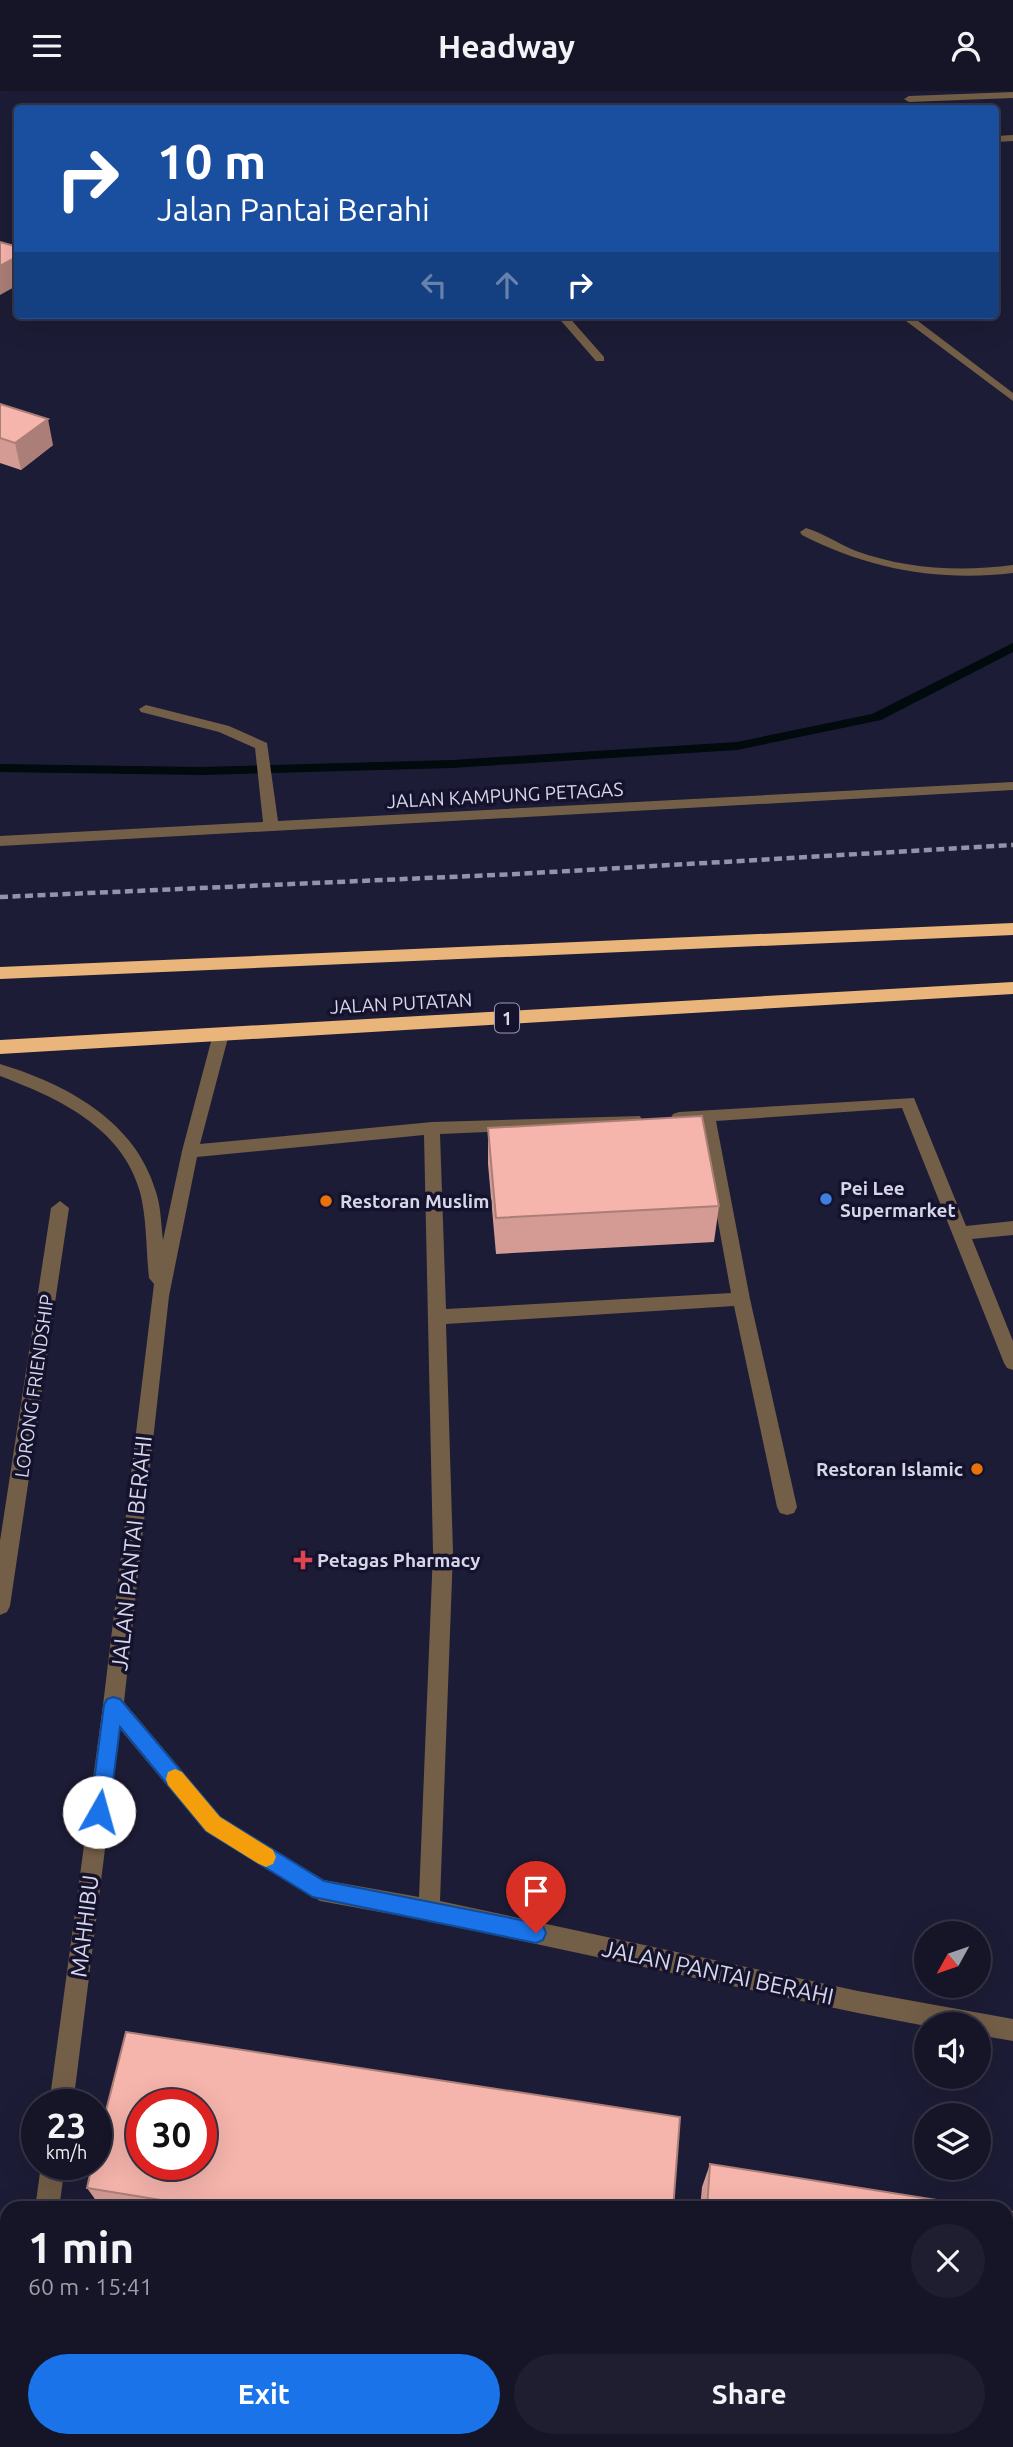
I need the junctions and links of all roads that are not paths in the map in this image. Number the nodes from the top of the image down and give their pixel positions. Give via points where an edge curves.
1 (1013, 95) edge
2 (909, 99) dead end
3 (565, 319) edge
4 (908, 319) edge
5 (600, 359) dead end
6 (1013, 398) edge
7 (806, 532) dead end
8 (1013, 569) edge
9 (146, 709) dead end
10 (1013, 786) edge
11 (271, 828) junction
12 (0, 841) edge
13 (1013, 929) edge
14 (0, 973) edge
15 (1013, 988) edge
16 (222, 1034) junction
17 (0, 1047) edge
18 (0, 1070) edge
19 (707, 1117) junction
20 (432, 1128) junction
21 (190, 1151) junction
22 (60, 1208) dead end
23 (1013, 1228) edge
24 (963, 1233) junction
25 (160, 1296) junction
26 (741, 1299) junction
27 (436, 1317) junction
28 (1013, 1363) edge
29 (787, 1507) dead end
30 (0, 1606) edge
31 (113, 1705) junction
32 (429, 1910) junction
33 (1013, 2030) edge
34 (63, 2089) edge
35 (51, 2180) edge
36 (48, 2201) edge

1 - 2 street
3 - 5 street
4 - 6 street
7 - 8 street via 878,563 958,571
9 - 11 street via 224,729 262,746
10 - 11 street, JALAN KAMPUNG PETAGAS
11 - 12 street, JALAN KAMPUNG PETAGAS
13 - 14 highway
15 - 16 highway, JALAN PUTATAN / 1
16 - 17 highway, JALAN PUTATAN / 1
16 - 21 street
18 - 25 street via 51,1088 104,1120 131,1154 148,1191
19 - 20 street
19 - 24 street via 908,1102
19 - 26 street
20 - 21 street
20 - 27 street
21 - 25 street
22 - 30 street, LORONG FRIENDSHIP
23 - 24 street
24 - 28 street
25 - 31 street, JALAN PANTAI BERAHI
26 - 27 street
26 - 29 street
27 - 32 street via 443,1552
31 - 32 street, JALAN PANTAI BERAHI via 213,1824 320,1890
31 - 34 street, MAHHIBU
32 - 33 street, JALAN PANTAI BERAHI
35 - 36 street

